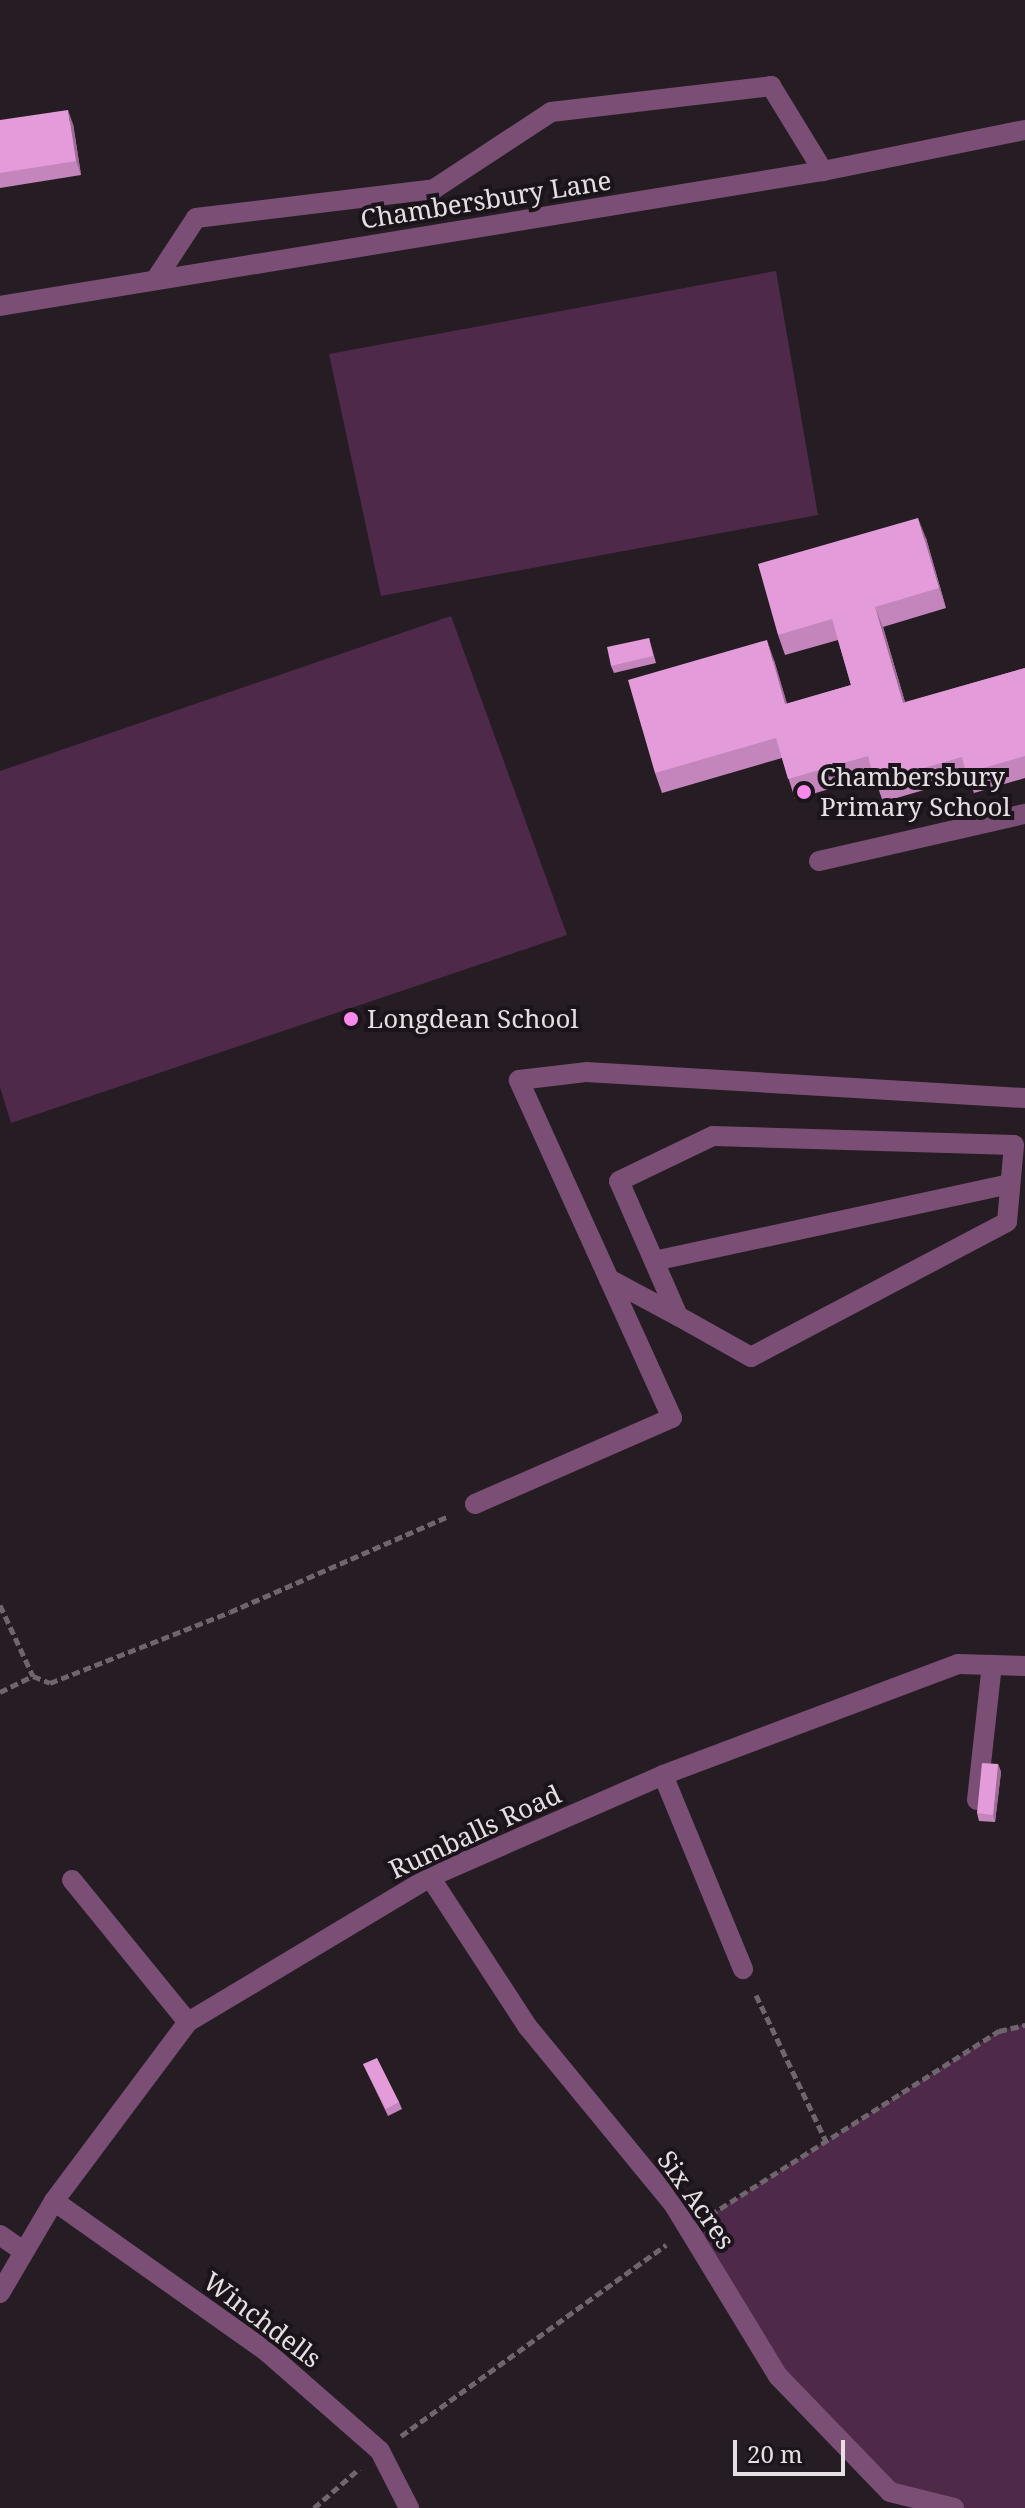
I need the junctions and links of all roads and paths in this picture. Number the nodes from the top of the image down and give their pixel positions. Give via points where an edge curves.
1 (1025, 130) edge
2 (823, 171) junction
3 (156, 279) junction
4 (0, 306) edge
5 (1025, 814) edge
6 (819, 861) dead end
7 (1025, 1098) edge
8 (1019, 1138) edge
9 (1010, 1184) junction
10 (654, 1261) junction
11 (609, 1279) junction
12 (678, 1316) junction
13 (475, 1504) joint
14 (0, 1605) edge
15 (992, 1665) junction
16 (1025, 1666) edge
17 (33, 1676) junction
18 (0, 1692) edge
19 (663, 1775) junction
20 (977, 1800) edge
21 (430, 1877) junction
22 (72, 1880) dead end
23 (743, 1969) joint
24 (188, 2022) junction
25 (1025, 2025) edge
26 (826, 2141) junction
27 (54, 2201) junction
28 (689, 2229) junction
29 (0, 2235) edge
30 (23, 2251) junction
31 (0, 2293) edge
32 (380, 2451) junction
33 (314, 2508) edge
34 (409, 2508) edge
35 (954, 2508) edge

1 - 2 street, Chambersbury Lane
2 - 3 street, Chambersbury Lane
2 - 3 street, Chambersbury Lane via 771,86 551,112 434,189 196,218
3 - 4 street, Chambersbury Lane
5 - 6 street
7 - 11 street via 586,1072 519,1080
8 - 9 street
8 - 10 street via 713,1136 619,1181
9 - 10 street
9 - 12 street via 1007,1222 751,1357
10 - 12 street
11 - 12 street
11 - 13 street via 672,1418
13 - 17 path via 230,1612 50,1683
14 - 17 path
15 - 16 street, Rumballs Road
15 - 19 street, Rumballs Road via 958,1664
15 - 20 street
17 - 18 path
19 - 21 street, Rumballs Road
19 - 23 street
21 - 24 street, Rumballs Road
21 - 28 street, Six Acres via 527,2026
22 - 24 street
23 - 26 path
24 - 27 street, Rumballs Road
25 - 26 path via 999,2031
26 - 28 path
27 - 30 street, Rumballs Road
27 - 32 street, Winchdells via 267,2352
28 - 32 path
28 - 35 street, Six Acres via 778,2376 890,2492
29 - 30 street
30 - 31 street, Rumballs Road
32 - 33 path
32 - 34 street, Winchdells

